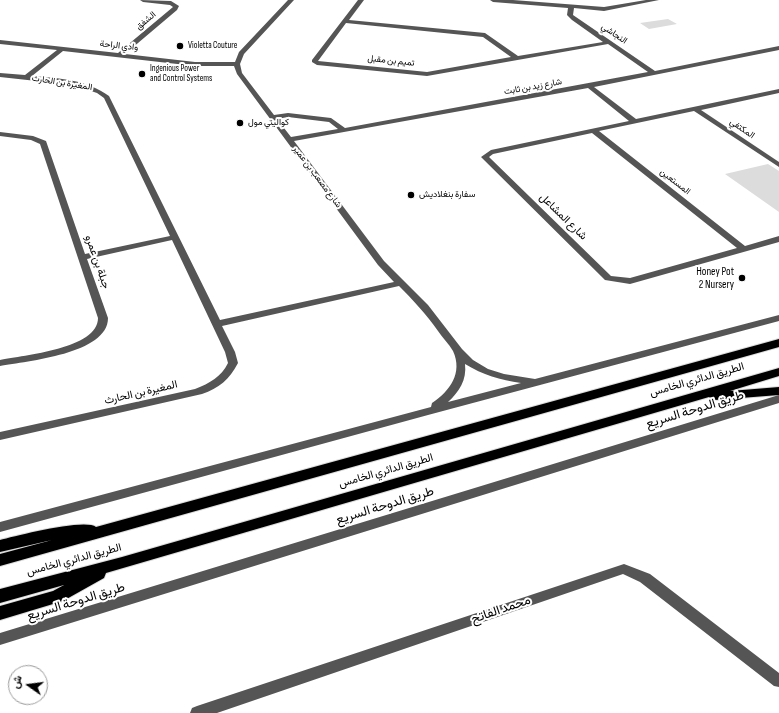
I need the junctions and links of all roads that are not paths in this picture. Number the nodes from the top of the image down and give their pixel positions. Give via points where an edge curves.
1 (143, 0) edge
2 (290, 0) edge
3 (361, 0) edge
4 (493, 0) edge
5 (656, 0) edge
6 (647, 1) edge
7 (571, 7) junction
8 (344, 21) junction
9 (0, 42) edge
10 (611, 42) junction
11 (779, 48) edge
12 (62, 49) junction
13 (120, 55) junction
14 (516, 58) junction
15 (237, 64) junction
16 (654, 73) junction
17 (0, 75) edge
18 (25, 78) junction
19 (589, 86) junction
20 (778, 92) edge
21 (694, 108) junction
22 (272, 117) junction
23 (634, 121) junction
24 (344, 130) junction
25 (593, 130) junction
26 (0, 134) edge
27 (289, 140) junction
28 (779, 165) edge
29 (175, 237) junction
30 (779, 239) edge
31 (744, 249) junction
32 (82, 257) junction
33 (400, 283) junction
34 (779, 318) edge
35 (217, 324) junction
36 (779, 343) edge
37 (458, 351) junction
38 (0, 363) edge
39 (779, 372) edge
40 (544, 380) junction
41 (779, 391) edge
42 (688, 398) junction
43 (779, 399) edge
44 (428, 411) junction
45 (0, 436) edge
46 (0, 527) edge
47 (115, 529) junction
48 (0, 546) edge
49 (0, 560) edge
50 (122, 563) junction
51 (0, 596) edge
52 (0, 613) edge
53 (0, 639) edge
54 (779, 680) edge
55 (197, 713) edge

1 - 13 street, الشفق via 171,3 176,6
2 - 15 street via 241,53
3 - 8 street, تميم بن مقبل
4 - 7 street
5 - 6 street
6 - 7 street via 604,9
7 - 10 street, النجاشي via 570,16
8 - 14 street via 485,35
8 - 14 street, تميم بن مقبل via 314,61 427,74
9 - 12 street, وادي الراحة
10 - 14 street, تميم بن مقبل
10 - 16 street, النجاشي
11 - 16 street, شارع زيد بن ثابت
12 - 13 street, وادي الراحة
12 - 18 street, المغيرة بن الحارث
13 - 15 street, وادي الراحة via 202,64
15 - 22 street, شارع مصعب بن عمير via 239,72
16 - 19 street, شارع زيد بن ثابت
17 - 18 street, المغيرة بن الحارث
18 - 29 street, المغيرة بن الحارث via 86,85 105,94
19 - 23 street
19 - 24 street, شارع زيد بن ثابت
20 - 21 street, شارع المشاعل
21 - 23 street, شارع المشاعل
21 - 28 street, المكتفي
22 - 24 street via 288,115 331,120
22 - 27 street, شارع مصعب بن عمير
23 - 25 street, شارع المشاعل
24 - 27 street, شارع زيد بن ثابت
25 - 31 street, المستعين
25 - 31 street, شارع المشاعل via 491,152 485,157 608,278 630,281
26 - 32 street, جبلة بن عمرو via 33,138 43,143
27 - 33 street, شارع مصعب بن عمير via 381,263
29 - 32 street
29 - 35 street, المغيرة بن الحارث
30 - 31 street, شارع المشاعل
32 - 38 street, جبلة بن عمرو via 103,318 102,327 96,336 84,344 69,349
33 - 35 street
33 - 37 street, شارع مصعب بن عمير via 425,308
34 - 40 street
35 - 45 street, المغيرة بن الحارث via 234,362 228,374 215,385 198,392
36 - 47 highway, الطريق الدائري الخامس
37 - 40 street, شارع مصعب بن عمير via 469,362 484,371 523,381
37 - 44 street, شارع مصعب بن عمير via 462,363 455,390
39 - 42 highway, الطريق الدائري الخامس
40 - 44 street
41 - 42 highway
42 - 50 highway, الطريق الدائري الخامس
43 - 53 street, طريق الدوحة السريع
44 - 46 street
47 - 48 highway via 50,534
47 - 49 highway, الطريق الدائري الخامس
50 - 51 highway, الطريق الدائري الخامس
50 - 52 highway via 57,596
54 - 55 street, محمد الفاتح via 672,597 644,578 624,569

